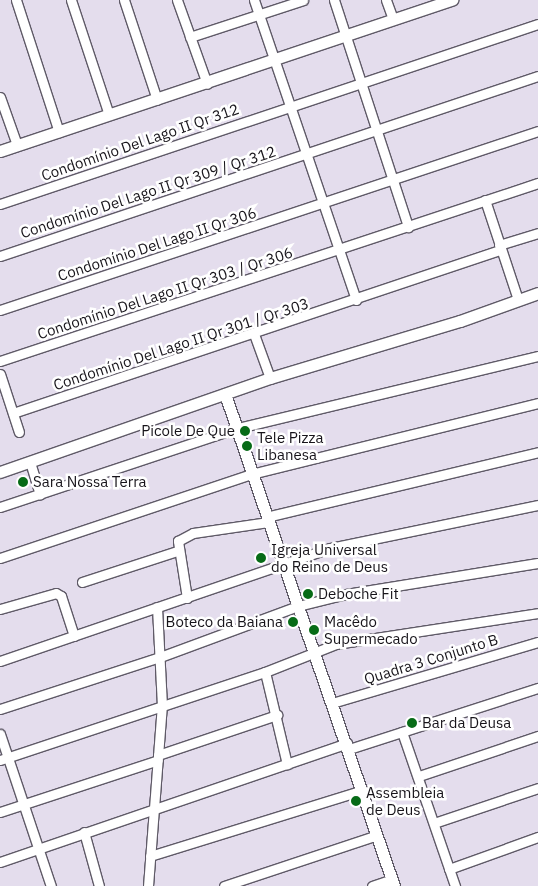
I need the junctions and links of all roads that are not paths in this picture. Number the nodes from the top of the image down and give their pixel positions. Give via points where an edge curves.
1 (16, 0) edge
2 (71, 0) edge
3 (124, 0) edge
4 (177, 0) edge
5 (254, 0) edge
6 (303, 0) edge
7 (334, 0) edge
8 (386, 0) edge
9 (452, 0) edge
10 (439, 2) edge
11 (259, 16) junction
12 (393, 20) junction
13 (538, 24) edge
14 (346, 35) junction
15 (190, 37) junction
16 (275, 60) junction
17 (538, 76) edge
18 (362, 83) junction
19 (207, 84) junction
20 (0, 97) edge
21 (157, 100) junction
22 (290, 106) junction
23 (109, 115) junction
24 (538, 130) edge
25 (59, 132) junction
26 (376, 132) junction
27 (17, 145) junction
28 (0, 151) edge
29 (306, 154) junction
30 (393, 179) junction
31 (538, 183) edge
32 (486, 200) junction
33 (323, 203) junction
34 (0, 204) edge
35 (408, 227) junction
36 (538, 233) edge
37 (500, 248) junction
38 (339, 251) junction
39 (0, 256) edge
40 (538, 293) edge
41 (356, 300) junction
42 (518, 300) junction
43 (0, 310) edge
44 (254, 334) junction
45 (538, 356) edge
46 (0, 361) edge
47 (0, 374) edge
48 (270, 378) junction
49 (225, 394) junction
50 (538, 403) edge
51 (13, 413) junction
52 (234, 430) junction
53 (19, 432) dead end
54 (538, 452) edge
55 (30, 462) junction
56 (0, 472) edge
57 (251, 474) junction
58 (40, 494) junction
59 (538, 505) edge
60 (0, 507) edge
61 (267, 519) junction
62 (177, 551) junction
63 (0, 558) edge
64 (538, 563) edge
65 (282, 564) junction
66 (82, 582) dead end
67 (187, 598) junction
68 (298, 606) junction
69 (158, 607) junction
70 (0, 609) edge
71 (538, 613) edge
72 (74, 636) junction
73 (538, 642) edge
74 (313, 653) junction
75 (160, 657) junction
76 (0, 661) edge
77 (265, 672) junction
78 (538, 688) edge
79 (332, 703) junction
80 (162, 706) junction
81 (0, 709) edge
82 (277, 715) junction
83 (402, 732) junction
84 (0, 734) edge
85 (538, 736) edge
86 (348, 746) junction
87 (158, 758) junction
88 (4, 759) edge
89 (287, 764) junction
90 (419, 776) junction
91 (538, 788) edge
92 (363, 790) junction
93 (24, 804) junction
94 (154, 810) junction
95 (0, 812) edge
96 (434, 823) junction
97 (84, 832) junction
98 (377, 835) junction
99 (538, 837) edge
100 (38, 848) junction
101 (150, 856) junction
102 (0, 862) edge
103 (449, 868) junction
104 (393, 883) edge
105 (50, 886) edge
106 (99, 886) edge
107 (148, 886) edge
108 (224, 886) edge
109 (372, 886) edge
110 (454, 886) edge

1 - 25 street
2 - 23 street
3 - 21 street
4 - 15 street
5 - 11 street
6 - 11 street
7 - 14 street
8 - 12 street
9 - 10 street
10 - 12 street
11 - 15 street
11 - 16 street
12 - 14 street
13 - 18 street, Condomínio Del Lago II Qr 312
14 - 16 street
14 - 18 street
15 - 19 street
16 - 19 street
16 - 22 street
17 - 26 street, Condomínio Del Lago II Qr 309 / Qr 312
18 - 22 street, Condomínio Del Lago II Qr 312
18 - 26 street
19 - 21 street
20 - 27 street
21 - 23 street
22 - 29 street
22 - 34 street, Condomínio Del Lago II Qr 312
23 - 25 street
24 - 30 street, Condomínio Del Lago II Qr 306
25 - 27 street
26 - 29 street, Condomínio Del Lago II Qr 309 / Qr 312
26 - 30 street
27 - 28 street
29 - 33 street
29 - 39 street, Condomínio Del Lago II Qr 309 / Qr 312
30 - 33 street, Condomínio Del Lago II Qr 306
30 - 35 street
31 - 32 street, Condomínio Del Lago II Qr 303 / Qr 306
32 - 35 street, Condomínio Del Lago II Qr 303 / Qr 306
32 - 37 street
33 - 38 street
33 - 43 street, Condomínio Del Lago II Qr 306
35 - 38 street, Condomínio Del Lago II Qr 303 / Qr 306
36 - 37 street, Condomínio Del Lago II Qr 301 / Qr 303
37 - 41 street, Condomínio Del Lago II Qr 301 / Qr 303
37 - 42 street
38 - 41 street
38 - 46 street, Condomínio Del Lago II Qr 303 / Qr 306
40 - 42 street
41 - 44 street, Condomínio Del Lago II Qr 301 / Qr 303
42 - 48 street
44 - 48 street
44 - 51 street, Condomínio Del Lago II Qr 301 / Qr 303
45 - 52 street
47 - 51 street
48 - 49 street
49 - 52 street
49 - 55 street
50 - 57 street
51 - 53 street
52 - 57 street
52 - 58 street
54 - 61 street
55 - 56 street
55 - 58 street
57 - 61 street
57 - 63 street
58 - 60 street
59 - 65 street via 330,548
61 - 62 street via 183,536 178,541
61 - 65 street
62 - 66 street
62 - 67 street
64 - 68 street via 346,594
65 - 67 street
65 - 68 street
67 - 69 street
68 - 74 street
68 - 75 street
69 - 72 street
69 - 75 street
70 - 72 street via 56,593 61,596
71 - 74 street via 348,642
72 - 76 street
73 - 79 street, Quadra 3 Conjunto B
74 - 77 street
74 - 79 street
75 - 80 street
75 - 81 street
77 - 80 street
77 - 82 street
78 - 83 street
79 - 86 street
80 - 87 street
80 - 88 street
82 - 87 street
82 - 89 street
83 - 86 street
83 - 90 street
84 - 88 street
85 - 90 street
86 - 89 street
86 - 92 street
87 - 93 street
87 - 94 street
88 - 93 street
89 - 94 street
90 - 96 street
91 - 96 street
92 - 98 street
92 - 101 street
93 - 95 street
93 - 100 street
94 - 97 street
94 - 101 street
96 - 103 street
97 - 100 street
97 - 106 street
98 - 104 street
98 - 108 street
99 - 103 street
100 - 102 street
100 - 105 street
101 - 107 street
103 - 110 street
104 - 109 street

